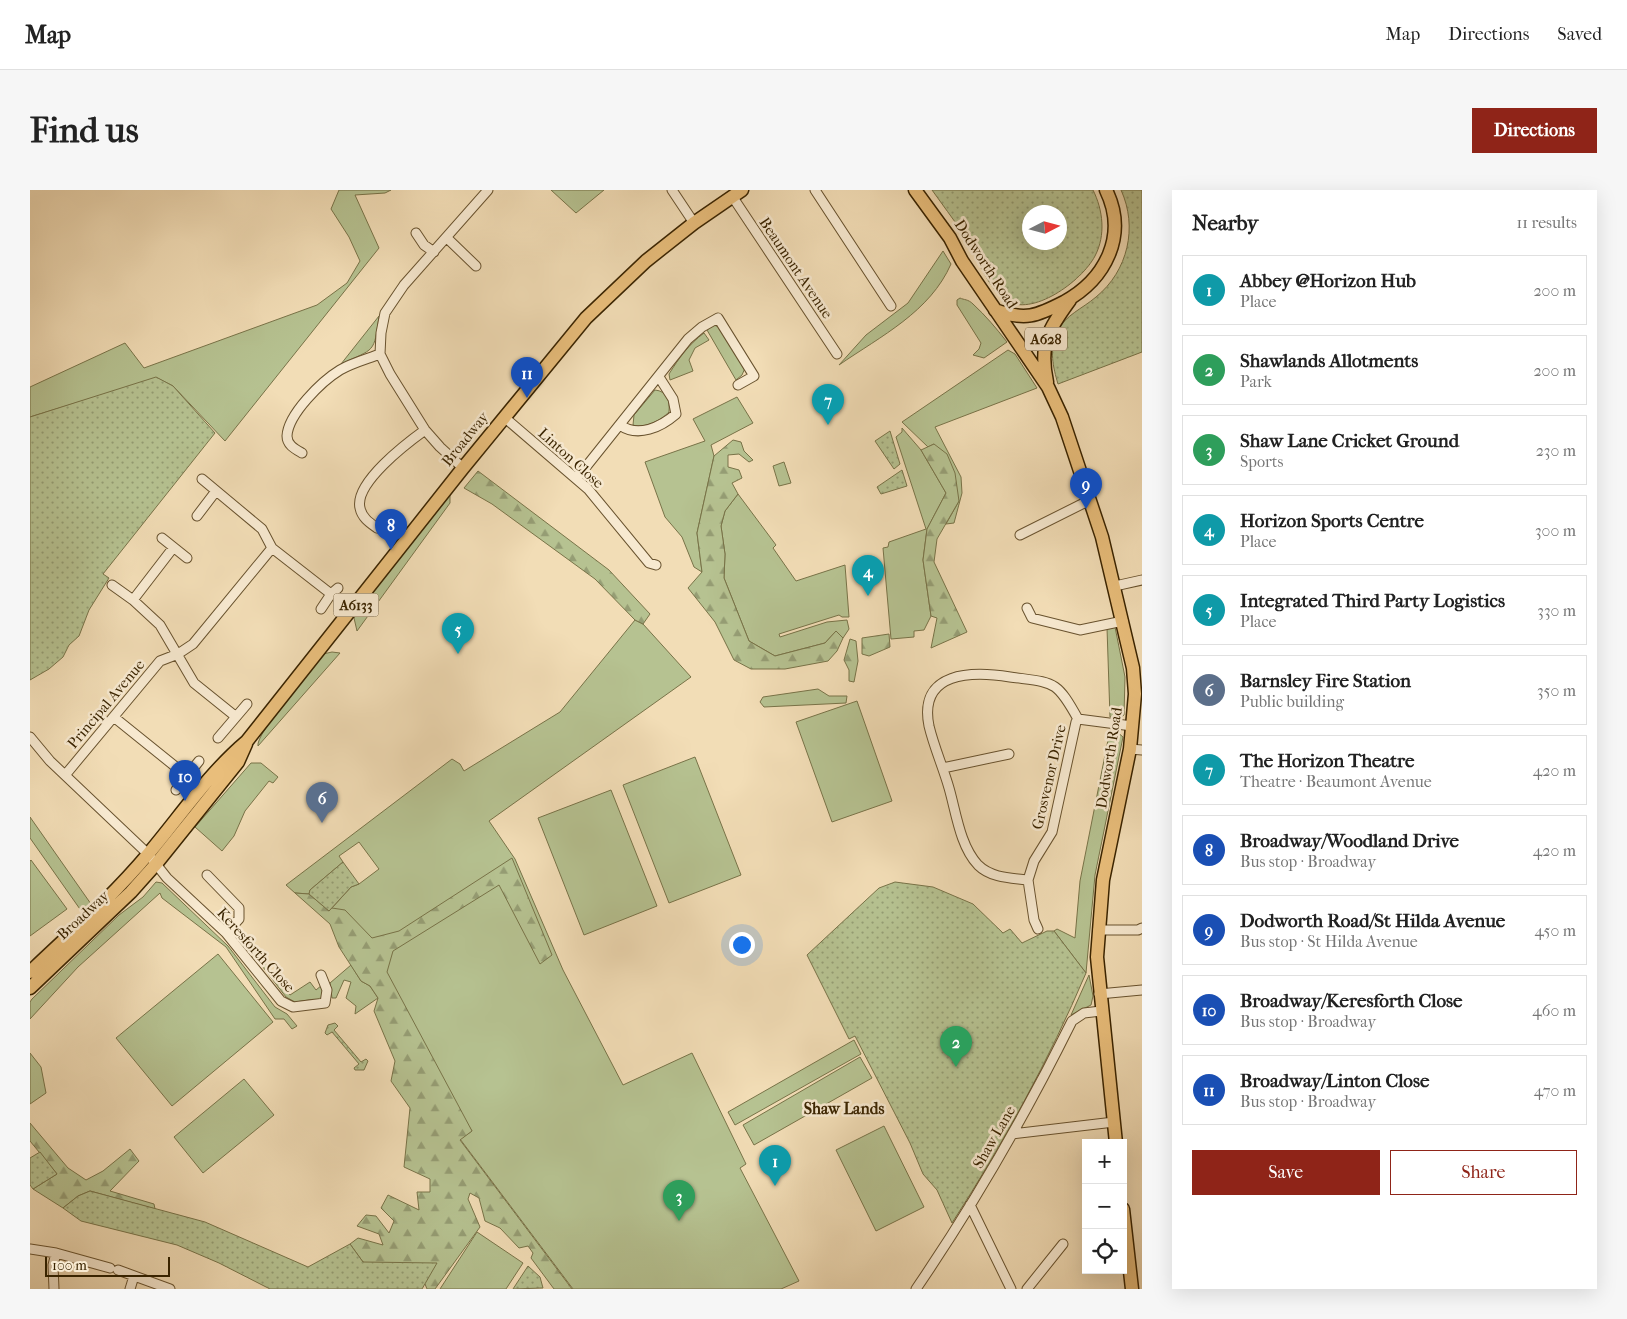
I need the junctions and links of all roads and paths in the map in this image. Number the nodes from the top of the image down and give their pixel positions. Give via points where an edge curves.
1 (488, 190) edge
2 (672, 190) edge
3 (814, 190) edge
4 (1106, 190) edge
5 (737, 193) edge
6 (920, 193) edge
7 (694, 223) junction
8 (416, 233) dead end
9 (447, 238) junction
10 (434, 252) junction
11 (476, 266) dead end
12 (1072, 297) junction
13 (891, 306) dead end
14 (995, 310) junction
15 (380, 354) junction
16 (836, 354) dead end
17 (659, 377) junction
18 (738, 386) dead end
19 (1048, 387) junction
20 (504, 417) junction
21 (620, 425) junction
22 (425, 430) junction
23 (302, 453) dead end
24 (463, 468) junction
25 (577, 478) junction
26 (202, 479) dead end
27 (216, 491) junction
28 (1090, 500) junction
29 (197, 516) dead end
30 (382, 522) dead end
31 (1020, 535) dead end
32 (162, 538) dead end
33 (173, 548) junction
34 (272, 548) junction
35 (187, 558) dead end
36 (656, 565) dead end
37 (1142, 580) edge
38 (112, 585) dead end
39 (1115, 586) junction
40 (338, 588) dead end
41 (331, 594) junction
42 (133, 600) junction
43 (1028, 608) dead end
44 (321, 609) dead end
45 (1123, 621) junction
46 (178, 654) junction
47 (247, 704) dead end
48 (235, 716) junction
49 (114, 718) junction
50 (1078, 719) junction
51 (1132, 726) junction
52 (30, 737) edge
53 (218, 738) dead end
54 (247, 741) junction
55 (1136, 749) edge
56 (1004, 758) dead end
57 (200, 762) dead end
58 (942, 768) junction
59 (66, 774) junction
60 (186, 776) junction
61 (176, 790) dead end
62 (148, 854) junction
63 (156, 864) junction
64 (206, 875) dead end
65 (1028, 880) junction
66 (1142, 928) edge
67 (1038, 929) dead end
68 (1098, 930) junction
69 (226, 932) junction
70 (30, 972) edge
71 (321, 975) dead end
72 (30, 988) edge
73 (1142, 990) edge
74 (1099, 994) junction
75 (1101, 1011) junction
76 (1114, 1122) junction
77 (1012, 1134) junction
78 (1116, 1139) edge
79 (970, 1205) junction
80 (1125, 1229) edge
81 (1063, 1244) dead end
82 (30, 1249) edge
83 (56, 1253) junction
84 (134, 1276) junction
85 (54, 1289) edge
86 (130, 1289) edge
87 (170, 1289) edge
88 (916, 1289) edge
89 (1010, 1289) edge
90 (1027, 1289) edge
91 (1132, 1289) edge

1 - 9 street
2 - 7 street
3 - 13 street
4 - 12 highway, A628 via 1116,222 1113,246 1098,275
5 - 7 highway, Broadway / A6133
5 - 16 street, Beaumont Avenue
6 - 14 highway, Dodworth Road / A628
7 - 20 highway, Broadway / A6133 via 646,260 600,303
8 - 10 street
9 - 10 street
9 - 11 street
10 - 15 street via 404,285 385,313
12 - 14 highway, A628 via 1031,316 1017,317
12 - 19 highway, A628 via 1046,340 1044,362
14 - 19 highway, Dodworth Road / A628
15 - 22 street
15 - 23 street via 340,370 314,391 292,419 287,437 291,447
17 - 18 street via 688,339 718,318 754,376
17 - 21 street
17 - 21 street via 673,399 676,414 651,430 626,430
19 - 28 highway, Dodworth Road / A628 via 1062,416
20 - 24 highway, Broadway / A6133
20 - 25 street, Linton Close
21 - 25 street
22 - 24 street
22 - 30 street via 390,458 360,496 360,508 366,520 377,528
24 - 54 highway, Broadway / A6133
25 - 36 street, Linton Close via 649,563
26 - 27 street
27 - 29 street
27 - 34 street via 262,529
28 - 31 street
28 - 39 highway, Dodworth Road / A628
32 - 33 street
33 - 35 street
33 - 42 street
34 - 41 street
34 - 46 street, Principal Avenue via 193,644
37 - 39 street
38 - 42 street
39 - 45 highway, Dodworth Road / A628
40 - 41 street
41 - 44 street
42 - 46 street via 160,626
43 - 45 street via 1032,618 1080,630
45 - 51 highway, Dodworth Road / A628 via 1133,668
46 - 48 street via 194,683
46 - 49 street, Principal Avenue via 160,661
47 - 48 street
48 - 53 street
49 - 59 street, Principal Avenue
49 - 60 street
50 - 51 street, Grosvenor Drive
50 - 58 street via 1066,696 1048,683 981,674 951,678 934,692 928,712
50 - 65 street, Grosvenor Drive via 1052,832 1034,861
51 - 55 highway, Dodworth Road / A628
52 - 59 street via 37,748
54 - 62 highway, Broadway / A6133 via 212,776
54 - 63 highway, Broadway / A6133 via 238,762
55 - 68 highway, Dodworth Road / A628 via 1103,880
56 - 58 street
57 - 60 street
58 - 65 street via 972,858 984,871 993,875
59 - 62 street
60 - 61 street
62 - 63 street
62 - 70 highway, Broadway / A6133 via 122,884
63 - 69 street, Keresforth Close
63 - 72 highway, Broadway / A6133 via 108,915
64 - 69 street via 239,908 239,919
65 - 67 street, Grosvenor Drive via 1030,922
66 - 68 street
68 - 74 highway, Dodworth Road / A628
69 - 71 street, Keresforth Close via 287,1005 325,1003 327,990
73 - 74 street
74 - 75 highway, Dodworth Road / A628
75 - 76 highway, Dodworth Road / A628
75 - 77 street, Shaw Lane via 1084,1013 1072,1021
76 - 77 street
76 - 78 highway, Dodworth Road / A628
77 - 79 street, Shaw Lane
79 - 88 street, Shaw Lane
79 - 89 street
80 - 91 highway
81 - 90 street
82 - 83 street
83 - 84 street
83 - 85 street
84 - 86 street
84 - 87 street

